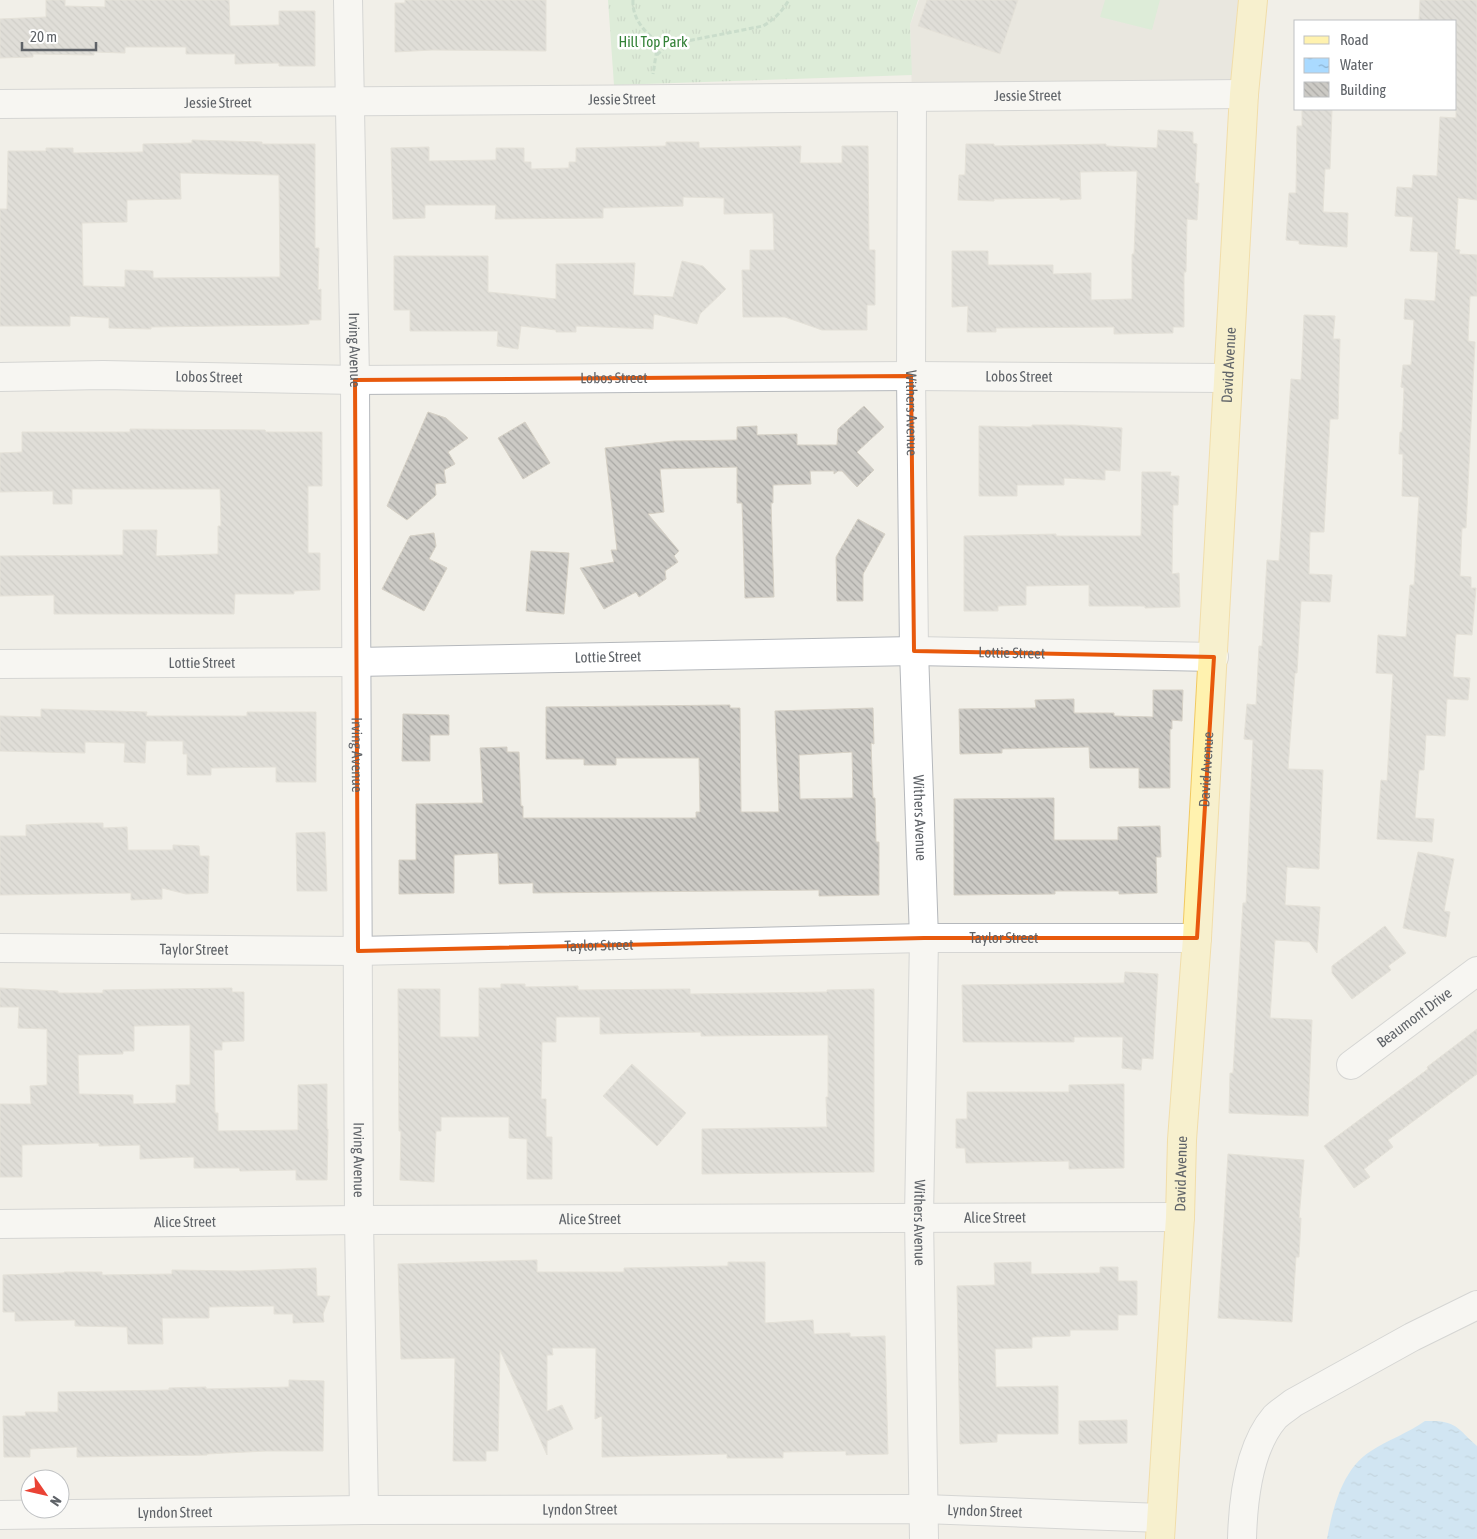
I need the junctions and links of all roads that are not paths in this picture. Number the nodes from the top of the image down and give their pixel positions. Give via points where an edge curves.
1 (348, 0) edge
2 (1253, 0) edge
3 (1244, 94) junction
4 (912, 97) junction
5 (351, 102) junction
6 (0, 104) edge
7 (911, 376) junction
8 (0, 378) edge
9 (1227, 378) junction
10 (356, 380) junction
11 (914, 651) junction
12 (1214, 657) junction
13 (356, 662) junction
14 (0, 664) edge
15 (924, 938) junction
16 (1198, 938) junction
17 (0, 948) edge
18 (358, 951) junction
19 (1477, 971) edge
20 (1351, 1065) dead end
21 (919, 1217) junction
22 (1180, 1217) junction
23 (359, 1220) junction
24 (0, 1224) edge
25 (1477, 1305) edge
26 (924, 1509) junction
27 (364, 1510) junction
28 (0, 1515) edge
29 (1160, 1528) edge
30 (924, 1539) edge
31 (1242, 1539) edge

1 - 5 street, Irving Avenue
2 - 3 main road, David Avenue
3 - 4 street, Jessie Street
3 - 9 main road, David Avenue
4 - 5 street, Jessie Street
4 - 7 street, Withers Avenue
5 - 6 street, Jessie Street
5 - 10 street, Irving Avenue
7 - 9 street, Lobos Street
7 - 10 street, Lobos Street
7 - 11 street, Withers Avenue
8 - 10 street, Lobos Street via 103,375
9 - 12 main road, David Avenue
10 - 13 street, Irving Avenue
11 - 12 street, Lottie Street
11 - 13 street, Lottie Street
11 - 15 street, Withers Avenue
12 - 16 main road, David Avenue
13 - 14 street, Lottie Street
13 - 18 street, Irving Avenue
15 - 16 street, Taylor Street
15 - 18 street, Taylor Street
15 - 21 street, Withers Avenue
16 - 22 main road, David Avenue via 1182,1140
17 - 18 street, Taylor Street
18 - 23 street, Irving Avenue
19 - 20 street, Beaumont Drive
21 - 22 street, Alice Street
21 - 23 street, Alice Street
21 - 26 street, Withers Avenue
22 - 29 main road, David Avenue
23 - 24 street, Alice Street
23 - 27 street, Irving Avenue
25 - 31 street via 1412,1337 1293,1403 1276,1416 1263,1434 1254,1458 1242,1511
26 - 27 street, Lyndon Street
26 - 29 street, Lyndon Street
26 - 30 street, Withers Avenue
27 - 28 street, Lyndon Street

